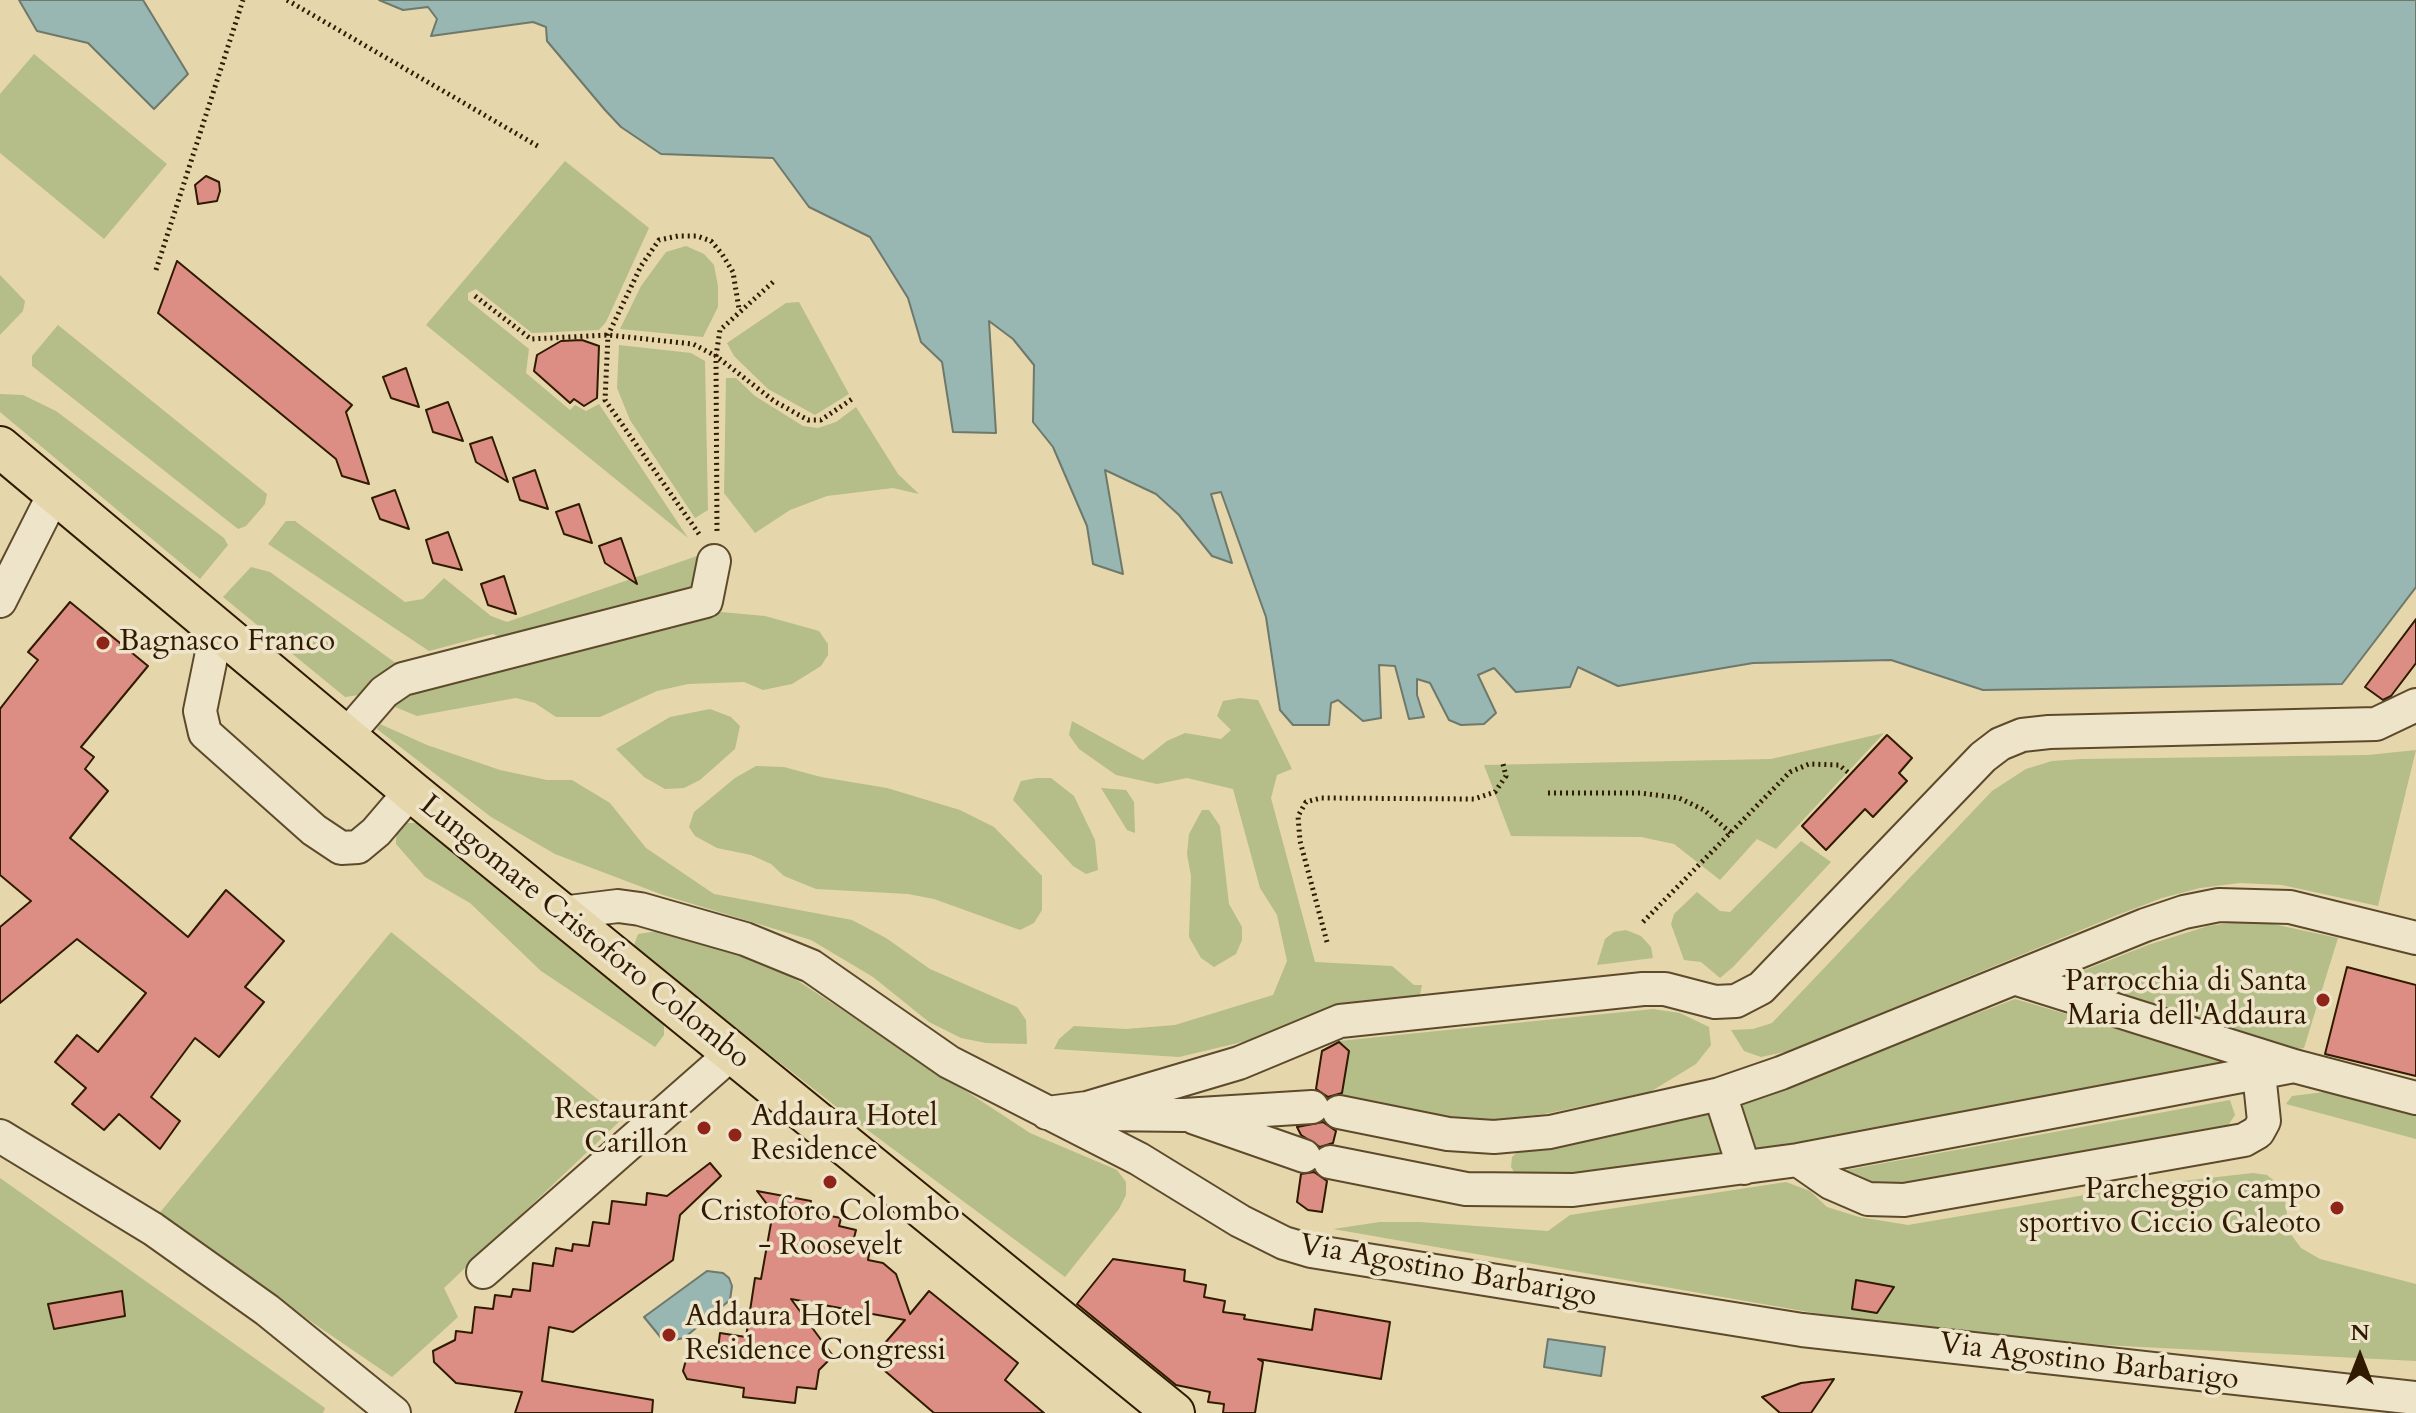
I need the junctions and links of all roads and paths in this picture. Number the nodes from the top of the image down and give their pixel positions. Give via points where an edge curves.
1 (243, 0) edge
2 (287, 0) edge
3 (541, 148) dead end
4 (156, 270) dead end
5 (773, 282) dead end
6 (475, 296) dead end
7 (739, 309) junction
8 (608, 335) junction
9 (716, 356) junction
10 (852, 399) dead end
11 (0, 447) edge
12 (55, 492) junction
13 (714, 561) junction
14 (0, 601) edge
15 (217, 628) junction
16 (2416, 705) edge
17 (346, 736) junction
18 (1503, 764) dead end
19 (1850, 774) dead end
20 (411, 791) junction
21 (1548, 793) dead end
22 (1731, 833) junction
23 (561, 913) junction
24 (1643, 922) dead end
25 (2416, 938) edge
26 (1327, 942) dead end
27 (2017, 979) junction
28 (731, 1054) junction
29 (2294, 1066) junction
30 (2259, 1073) junction
31 (1720, 1094) junction
32 (2416, 1098) edge
33 (1047, 1113) junction
34 (1184, 1115) junction
35 (0, 1136) edge
36 (1798, 1160) junction
37 (1744, 1168) junction
38 (483, 1272) dead end
39 (2416, 1398) edge
40 (393, 1413) edge
41 (1174, 1413) edge

1 - 4 path
2 - 3 path
5 - 7 path
6 - 8 path via 531,339
7 - 8 path via 733,272 722,254 711,241 678,236 659,240
7 - 9 path via 720,330
8 - 9 path via 693,344
8 - 13 path via 605,400 693,529 708,542
9 - 10 path via 808,420 821,420
9 - 13 path
11 - 12 main road, Lungomare Cristoforo Colombo
12 - 14 street
12 - 15 main road, Lungomare Cristoforo Colombo
13 - 17 street via 706,601 403,679 384,692
15 - 17 main road, Lungomare Cristoforo Colombo
15 - 20 street via 200,711 205,733 314,830 341,848 358,847
16 - 33 street via 2376,724 2049,732 2000,744 1761,988 1744,999 1715,1002 1681,991 1643,989 1340,1021 1239,1063 1087,1108
17 - 20 main road, Lungomare Cristoforo Colombo
18 - 26 path via 1506,776 1495,792 1474,799 1306,802 1298,816 1300,841
19 - 22 path via 1839,765 1809,764 1790,772
20 - 23 main road, Lungomare Cristoforo Colombo
21 - 22 path via 1679,798 1704,810
22 - 24 path
23 - 28 main road, Lungomare Cristoforo Colombo
23 - 33 street, Via Agostino Barbarigo via 618,906 640,909 780,952 845,986 949,1062
25 - 27 street via 2290,907 2219,905 2145,925
27 - 29 street
27 - 31 street
28 - 38 street
28 - 41 main road, Lungomare Cristoforo Colombo
29 - 30 street
29 - 32 street
30 - 36 street
30 - 36 street via 2264,1121 2244,1140 1904,1200 1868,1199 1831,1183
31 - 34 street via 1550,1132 1494,1137 1448,1134 1325,1110
31 - 37 street
33 - 34 street
33 - 39 street, Via Agostino Barbarigo via 1139,1159 1240,1221 1311,1251 1802,1330
34 - 37 street via 1317,1159 1466,1189 1573,1190
35 - 40 street via 153,1229 267,1310
36 - 37 street

